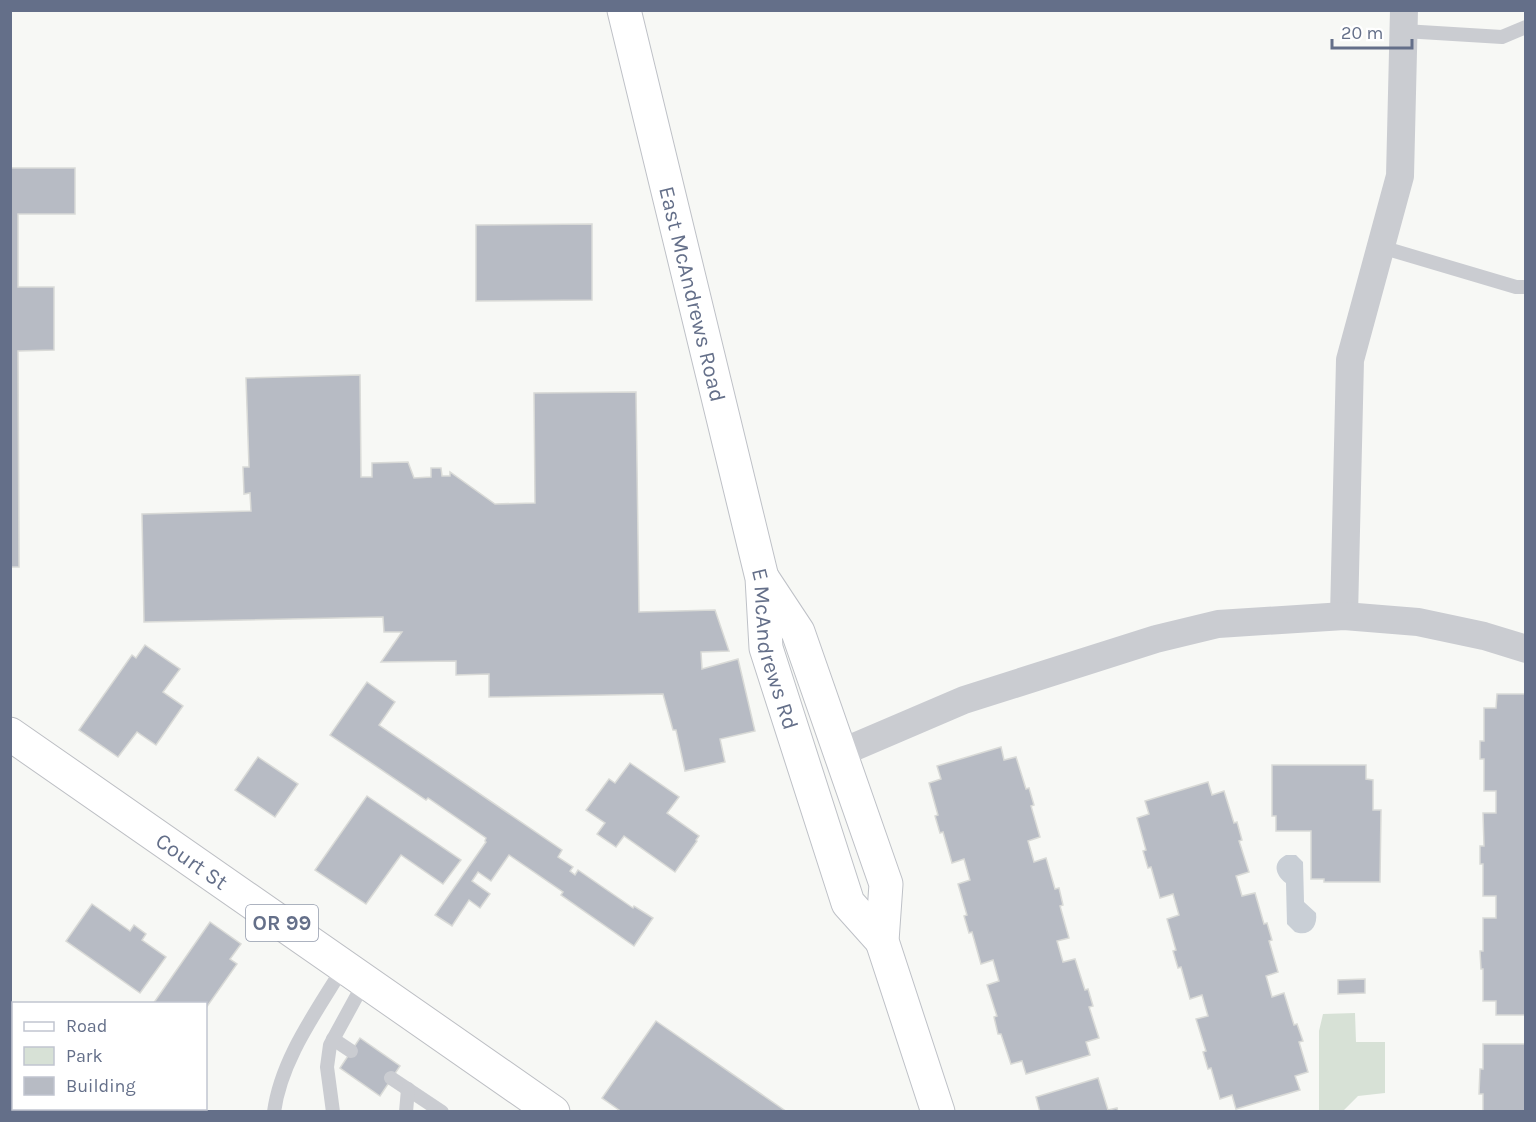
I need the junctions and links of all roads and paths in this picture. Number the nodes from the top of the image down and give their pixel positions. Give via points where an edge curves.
1 (1404, 21) edge
2 (627, 23) edge
3 (1526, 27) edge
4 (1381, 247) junction
5 (1526, 287) edge
6 (762, 578) junction
7 (1344, 616) junction
8 (1526, 649) edge
9 (10, 734) edge
10 (840, 753) junction
11 (882, 940) junction
12 (354, 974) junction
13 (333, 1039) junction
14 (351, 1051) dead end
15 (392, 1078) dead end
16 (408, 1089) junction
17 (273, 1112) edge
18 (333, 1112) edge
19 (406, 1112) edge
20 (441, 1112) edge
21 (553, 1112) edge
22 (938, 1112) edge

1 - 3 lane via 1502,37
1 - 4 street via 1400,176
2 - 6 main road, East McAndrews Road
4 - 5 lane
4 - 7 street via 1350,360
6 - 10 main road, E McAndrews Rd via 798,632
6 - 11 main road, E McAndrews Rd via 766,648 848,903
7 - 8 street via 1418,622
7 - 10 street via 1218,624 1156,639 964,700
9 - 12 main road, Court St / OR 99
10 - 11 main road, E McAndrews Rd via 886,884
11 - 22 main road, E McAndrews Rd
12 - 13 lane
12 - 17 lane via 297,1044
12 - 21 main road, Court St / OR 99
13 - 14 lane
13 - 18 lane via 327,1067
15 - 16 lane
16 - 19 lane
16 - 20 lane

